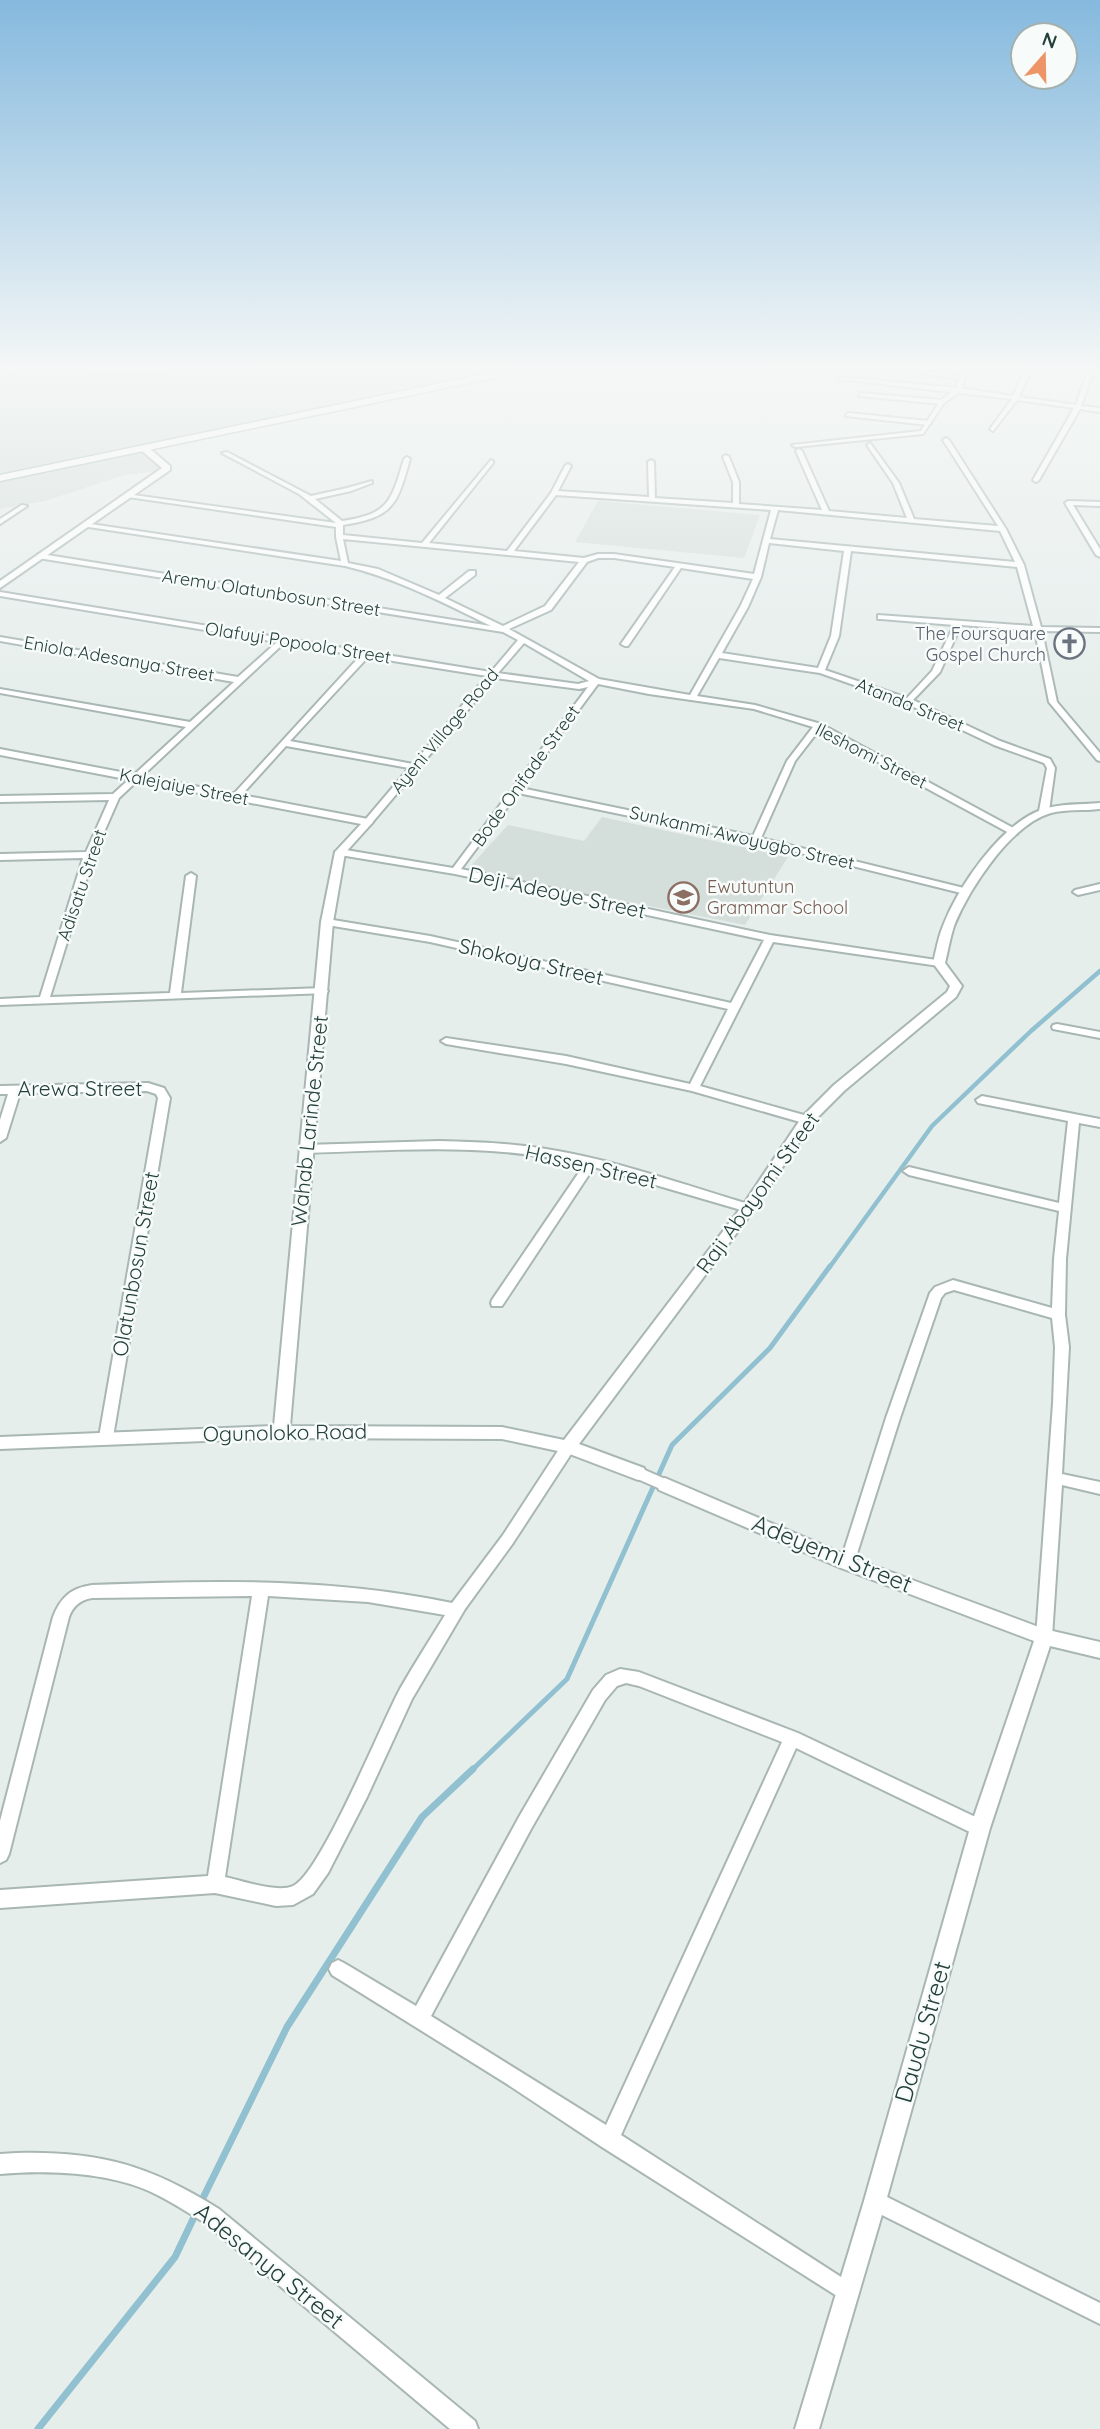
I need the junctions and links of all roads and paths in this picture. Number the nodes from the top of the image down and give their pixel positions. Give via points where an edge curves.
1 (149, 480) edge
2 (276, 480) edge
3 (400, 480) edge
4 (476, 480) edge
5 (561, 480) edge
6 (651, 480) edge
7 (735, 480) edge
8 (812, 480) edge
9 (894, 480) edge
10 (972, 480) edge
11 (370, 482) dead end
12 (554, 493) junction
13 (128, 495) junction
14 (309, 498) junction
15 (652, 500) junction
16 (1100, 504) edge
17 (736, 505) junction
18 (24, 506) dead end
19 (775, 508) junction
20 (827, 513) junction
21 (911, 520) junction
22 (0, 522) edge
23 (339, 524) junction
24 (85, 525) junction
25 (1003, 528) junction
26 (339, 537) junction
27 (766, 541) junction
28 (424, 546) junction
29 (848, 549) junction
30 (510, 552) junction
31 (1100, 555) edge
32 (41, 556) junction
33 (584, 560) junction
34 (345, 564) junction
35 (1020, 565) junction
36 (679, 566) junction
37 (472, 573) dead end
38 (757, 576) junction
39 (0, 585) edge
40 (0, 594) edge
41 (440, 598) junction
42 (881, 617) dead end
43 (959, 622) junction
44 (1038, 629) junction
45 (501, 630) junction
46 (1100, 630) edge
47 (0, 639) edge
48 (523, 639) junction
49 (282, 641) junction
50 (625, 644) dead end
51 (365, 655) junction
52 (718, 655) junction
53 (821, 671) junction
54 (493, 675) junction
55 (239, 680) junction
56 (596, 681) junction
57 (0, 691) edge
58 (693, 697) junction
59 (908, 701) junction
60 (191, 725) junction
61 (818, 726) junction
62 (285, 743) junction
63 (0, 752) edge
64 (1100, 758) edge
65 (415, 767) junction
66 (135, 777) junction
67 (518, 790) junction
68 (115, 797) junction
69 (234, 798) junction
70 (0, 799) edge
71 (1100, 806) edge
72 (1044, 811) junction
73 (368, 822) junction
74 (1014, 832) junction
75 (756, 839) junction
76 (340, 852) junction
77 (89, 855) junction
78 (0, 857) edge
79 (455, 871) junction
80 (191, 876) dead end
81 (1100, 887) edge
82 (965, 891) junction
83 (1078, 892) dead end
84 (327, 922) junction
85 (770, 938) junction
86 (939, 963) junction
87 (323, 991) junction
88 (175, 996) junction
89 (44, 1001) junction
90 (0, 1002) edge
91 (734, 1007) junction
92 (1057, 1027) dead end
93 (1100, 1035) edge
94 (446, 1041) dead end
95 (693, 1088) junction
96 (0, 1090) edge
97 (15, 1090) junction
98 (160, 1091) joint
99 (982, 1100) dead end
100 (1074, 1118) junction
101 (807, 1121) junction
102 (1100, 1123) edge
103 (0, 1138) edge
104 (304, 1149) junction
105 (591, 1163) junction
106 (909, 1171) dead end
107 (748, 1208) junction
108 (1063, 1208) junction
109 (498, 1303) dead end
110 (1058, 1315) junction
111 (281, 1432) junction
112 (106, 1437) junction
113 (0, 1443) edge
114 (568, 1447) junction
115 (638, 1473) joint
116 (1056, 1478) junction
117 (665, 1485) joint
118 (1100, 1488) edge
119 (847, 1563) junction
120 (261, 1590) junction
121 (457, 1611) junction
122 (1044, 1637) junction
123 (1100, 1650) edge
124 (792, 1738) junction
125 (981, 1828) junction
126 (0, 1854) edge
127 (215, 1884) junction
128 (0, 1899) edge
129 (338, 1969) dead end
130 (420, 2018) junction
131 (609, 2140) junction
132 (0, 2164) edge
133 (875, 2202) junction
134 (848, 2293) junction
135 (1100, 2314) edge
136 (467, 2429) edge
137 (807, 2429) edge

1 - 13 street
2 - 14 street
3 - 23 street via 393,504 375,516
4 - 28 street
5 - 12 street
6 - 15 street
7 - 17 street
8 - 20 street
9 - 21 street
10 - 25 street
11 - 14 street
12 - 15 street
12 - 30 street
13 - 23 street
13 - 24 street
14 - 23 street
15 - 17 street
16 - 31 street via 1068,503
17 - 19 street
18 - 22 street
19 - 20 street
19 - 27 street
20 - 21 street
21 - 25 street
23 - 26 street
24 - 32 street
24 - 34 street
25 - 35 street
26 - 28 street
26 - 34 street
27 - 29 street
27 - 38 street
28 - 30 street
29 - 35 street
29 - 53 street via 835,636
30 - 33 street
32 - 39 street
32 - 45 street, Aremu Olatunbosun Street
33 - 36 street via 614,556
33 - 45 street via 548,608
34 - 41 street via 375,571
35 - 44 street
36 - 38 street
36 - 50 street
37 - 41 street
38 - 52 street
40 - 49 street, Olafuyi Popoola Street
41 - 45 street
42 - 43 street
43 - 44 street
43 - 59 street via 936,672
44 - 46 street
44 - 64 street via 1053,702
45 - 48 street
47 - 55 street, Eniola Adesanya Street
48 - 54 street, Ayeni Village Road
48 - 56 street
49 - 51 street, Olafuyi Popoola Street
49 - 55 street, Adisatu Street
51 - 54 street, Olafuyi Popoola Street
51 - 62 street
52 - 53 street, Atanda Street
52 - 58 street
53 - 59 street, Atanda Street
54 - 56 street, Olafuyi Popoola Street via 579,687
54 - 65 street, Ayeni Village Road
55 - 60 street, Adisatu Street
56 - 58 street, Ileshomi Street
56 - 67 street, Bode Onifade Street
57 - 60 street
58 - 61 street, Ileshomi Street via 755,707
59 - 72 street, Atanda Street via 1047,761 1051,768
60 - 66 street, Adisatu Street
61 - 74 street, Ileshomi Street
61 - 75 street via 790,761
62 - 65 street
62 - 69 street
63 - 66 street, Kalejaiye Street
65 - 73 street, Ayeni Village Road
66 - 68 street, Adisatu Street
66 - 69 street, Kalejaiye Street
67 - 75 street, Sunkanmi Awoyugbo Street
67 - 79 street, Bode Onifade Street
68 - 70 street
68 - 77 street, Adisatu Street
69 - 73 street, Kalejaiye Street
71 - 72 street
72 - 74 street
73 - 76 street
74 - 82 street
75 - 82 street, Sunkanmi Awoyugbo Street
76 - 79 street, Deji Adeoye Street
76 - 84 street, Wahab Larinde Street
77 - 78 street
77 - 89 street, Adisatu Street
79 - 85 street, Deji Adeoye Street
80 - 88 street
81 - 83 street
82 - 86 street via 948,927
84 - 87 street, Wahab Larinde Street
84 - 91 street, Shokoya Street via 430,939
85 - 86 street, Deji Adeoye Street
85 - 91 street
86 - 101 street, Raji Abayomi Street via 956,986 952,994 839,1088
87 - 88 street
87 - 104 street, Wahab Larinde Street
88 - 89 street
89 - 90 street
91 - 95 street
92 - 93 street
94 - 95 street via 566,1060
95 - 101 street
96 - 97 street, Arewa Street
97 - 98 street, Arewa Street via 148,1087
97 - 103 street
98 - 112 street, Olatunbosun Street via 164,1098
99 - 100 street
100 - 102 street
100 - 108 street
101 - 107 street, Raji Abayomi Street
104 - 105 street, Hassen Street via 519,1149
104 - 111 street, Wahab Larinde Street
105 - 107 street, Hassen Street
105 - 109 street
106 - 108 street
107 - 114 street, Raji Abayomi Street
108 - 110 street
110 - 116 street via 1062,1347
110 - 119 street via 953,1285 940,1290
111 - 112 street, Ogunoloko Road
111 - 114 street, Ogunoloko Road via 502,1433
112 - 113 street, Ogunoloko Road
114 - 115 street, Adeyemi Street
114 - 121 street
115 - 117 street, Adeyemi Street
116 - 118 street
116 - 122 street
117 - 119 street, Adeyemi Street
119 - 122 street, Adeyemi Street
120 - 121 street via 359,1592
120 - 126 street via 86,1591 64,1605
120 - 127 street
121 - 127 street via 406,1694 361,1791 307,1888 293,1896 275,1897
122 - 123 street, Adeyemi Street
122 - 125 street, Daudu Street
124 - 125 street
124 - 130 street via 626,1674 608,1681 524,1823
124 - 131 street
125 - 133 street, Daudu Street
127 - 128 street
129 - 130 street
130 - 131 street
131 - 134 street
132 - 136 street, Adesanya Street via 91,2167 136,2176 174,2193 212,2216
133 - 134 street, Daudu Street
133 - 135 street
134 - 137 street, Daudu Street

